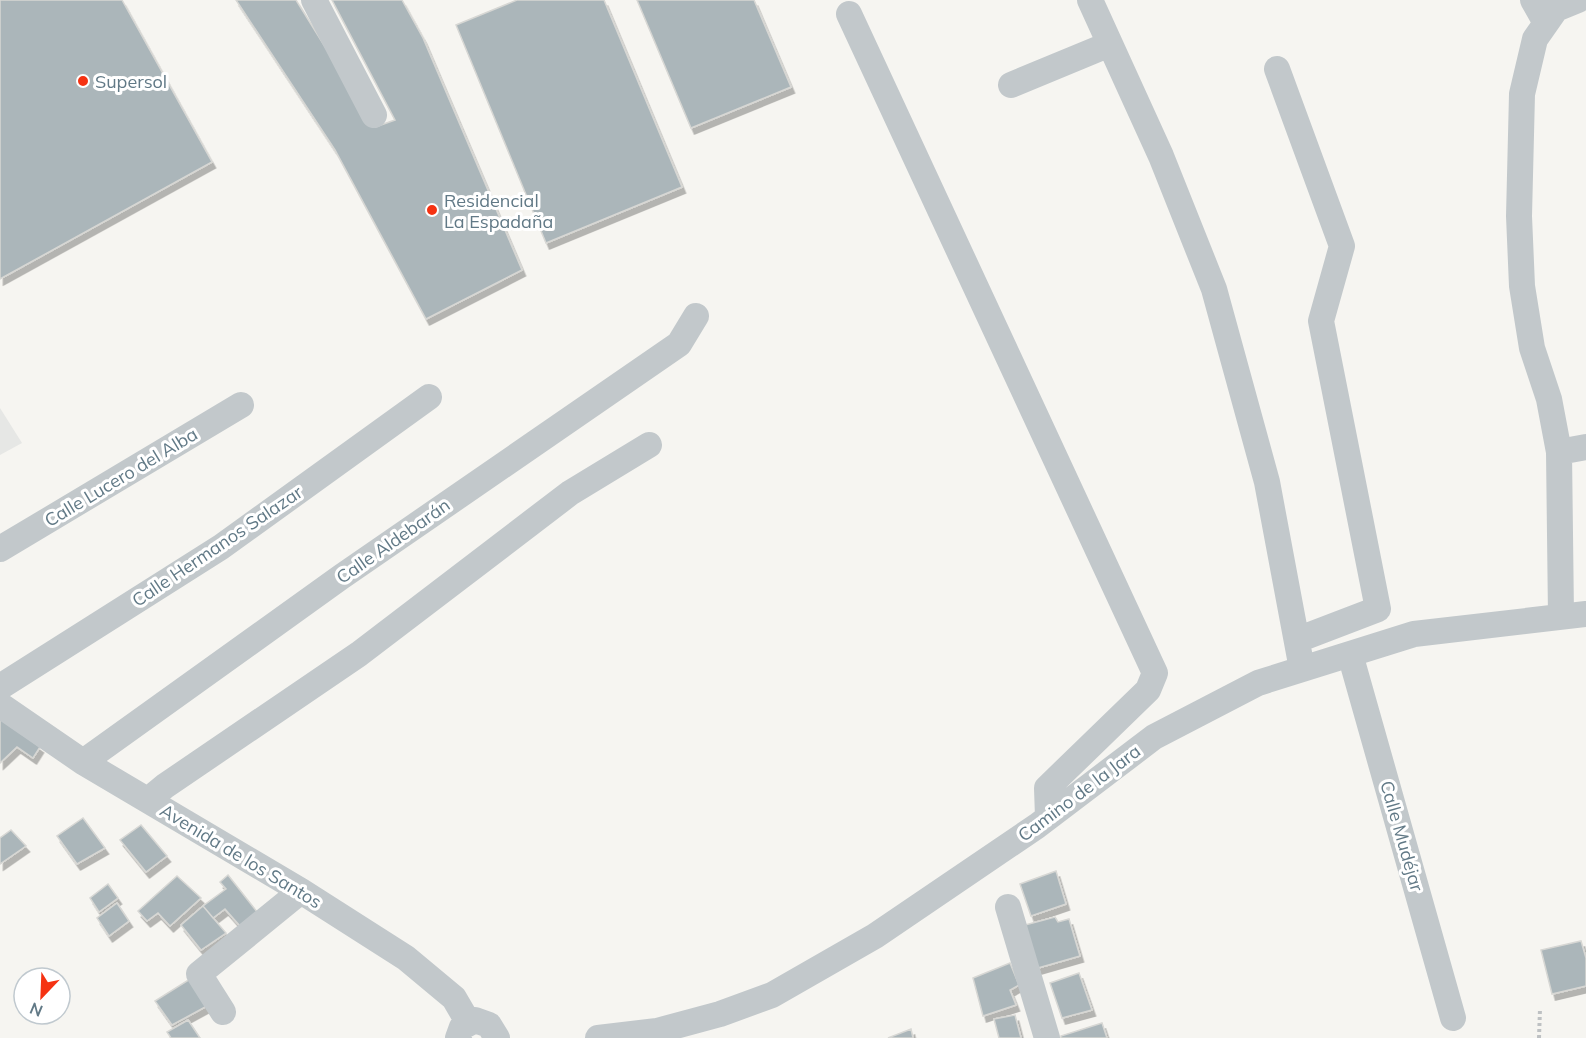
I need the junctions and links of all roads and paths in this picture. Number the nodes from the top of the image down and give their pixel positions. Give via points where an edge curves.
1 (314, 0) edge
2 (1090, 0) edge
3 (1533, 0) edge
4 (1578, 0) edge
5 (849, 14) dead end
6 (1546, 23) junction
7 (1110, 44) junction
8 (1277, 69) dead end
9 (1011, 85) dead end
10 (374, 115) dead end
11 (696, 316) dead end
12 (429, 397) dead end
13 (241, 405) dead end
14 (650, 445) dead end
15 (1586, 447) edge
16 (1559, 452) junction
17 (0, 549) edge
18 (1573, 615) edge
19 (1297, 640) junction
20 (1350, 654) junction
21 (1302, 669) junction
22 (0, 687) edge
23 (0, 705) edge
24 (84, 762) junction
25 (148, 800) junction
26 (1048, 818) junction
27 (301, 891) junction
28 (1008, 907) dead end
29 (1540, 1009) dead end
30 (223, 1012) dead end
31 (1453, 1018) dead end
32 (463, 1030) edge
33 (497, 1038) edge
34 (598, 1038) edge
35 (1047, 1038) edge
36 (1539, 1038) edge

1 - 10 street
2 - 7 street
3 - 6 street
4 - 6 street via 1556,9
5 - 26 street via 1155,673 1148,690 1047,788
6 - 16 street via 1535,39 1522,94 1519,216 1522,286 1532,348 1549,399
7 - 9 street
7 - 19 street via 1161,156 1214,289 1268,482
8 - 19 street via 1342,246 1321,321 1378,609
11 - 24 street, Calle Aldebarán via 679,344 350,571
12 - 22 street, Calle Hermanos Salazar via 221,547
13 - 17 street, Calle Lucero del Alba
14 - 25 street via 570,493 359,654
15 - 16 street
16 - 18 street
18 - 20 street, Camino de la Jara via 1414,634
19 - 21 street
20 - 21 street, Camino de la Jara
20 - 31 street, Calle Mudéjar
21 - 26 street, Camino de la Jara via 1258,683 1154,737
23 - 24 street, Avenida de los Santos
24 - 25 street, Avenida de los Santos
25 - 27 street, Avenida de los Santos
26 - 34 street, Camino de la Jara via 875,936 772,995 657,1031
27 - 30 street via 199,974
27 - 32 street, Avenida de los Santos via 406,958 454,998
28 - 35 street
29 - 36 path
32 - 33 street via 483,1021

